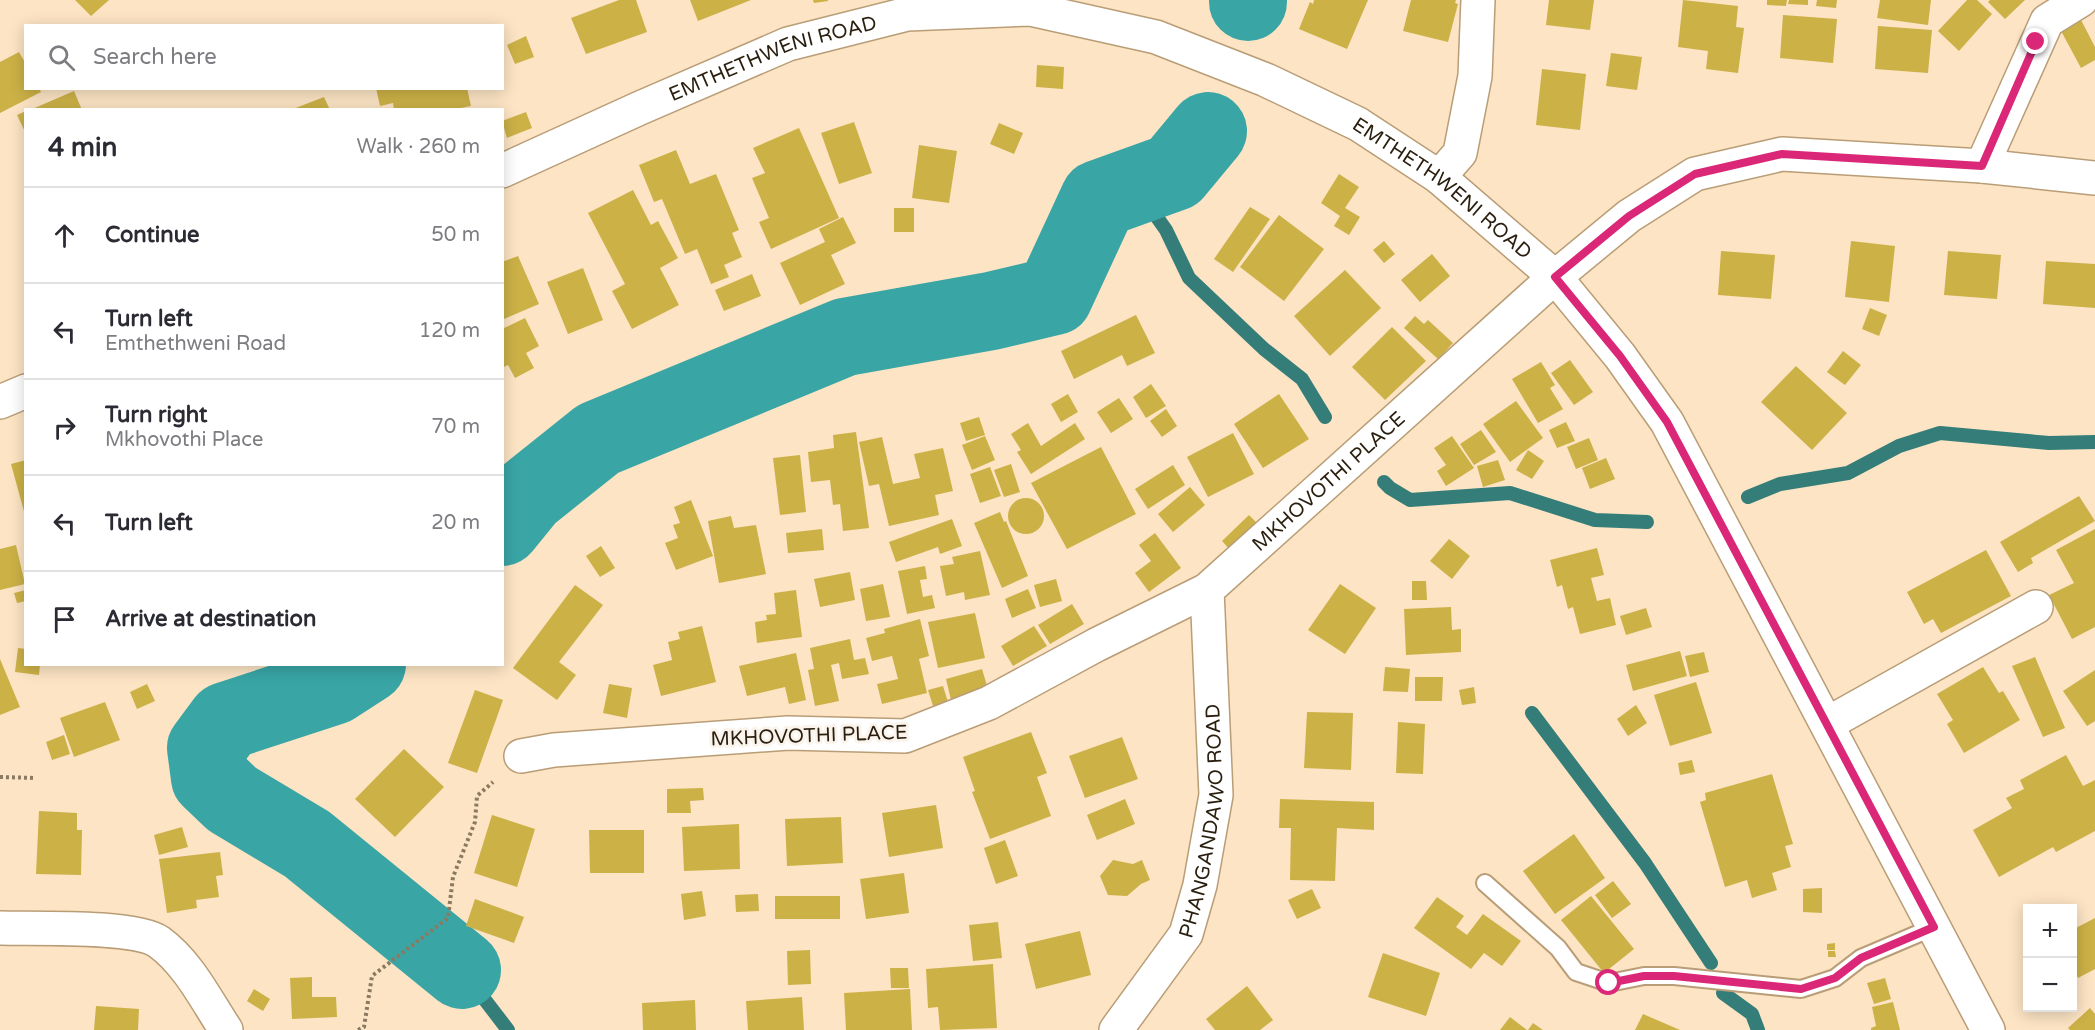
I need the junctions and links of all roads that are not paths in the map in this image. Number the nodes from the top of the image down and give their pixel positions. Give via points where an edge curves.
1 (1478, 0) edge
2 (2081, 0) edge
3 (1026, 4) edge
4 (1982, 166) junction
5 (504, 170) edge
6 (1439, 177) junction
7 (2095, 178) edge
8 (1555, 277) junction
9 (24, 391) edge
10 (0, 402) edge
11 (1207, 590) junction
12 (2036, 607) dead end
13 (1827, 724) junction
14 (510, 766) road end
15 (1485, 883) dead end
16 (1934, 927) junction
17 (0, 928) edge
18 (226, 1030) edge
19 (1116, 1030) edge
20 (1989, 1030) edge

1 - 6 street via 1475,76 1460,153
2 - 4 street via 2047,21
3 - 5 street, EMTHETHWENI ROAD via 907,14 788,44
3 - 6 street, EMTHETHWENI ROAD via 1156,37 1266,80 1358,124
4 - 7 street, MKHOVOTHI PLACE
4 - 8 street, MKHOVOTHI PLACE via 1782,154 1695,174 1629,216
6 - 8 street, EMTHETHWENI ROAD
8 - 11 street, MKHOVOTHI PLACE
8 - 13 street, EMTHETHWENI ROAD via 1620,356 1667,422
9 - 10 street
11 - 14 street, MKHOVOTHI PLACE via 989,703 905,736 788,733 554,750
11 - 19 street, PHANGANDAWO ROAD via 1216,795 1200,885 1186,934
12 - 13 street
13 - 16 street, EMTHETHWENI ROAD
15 - 16 lane via 1558,948 1576,972 1609,983 1644,976 1674,976 1801,989 1835,978 1861,958
16 - 20 street, EMTHETHWENI ROAD
17 - 18 street via 123,931 158,941 182,963

